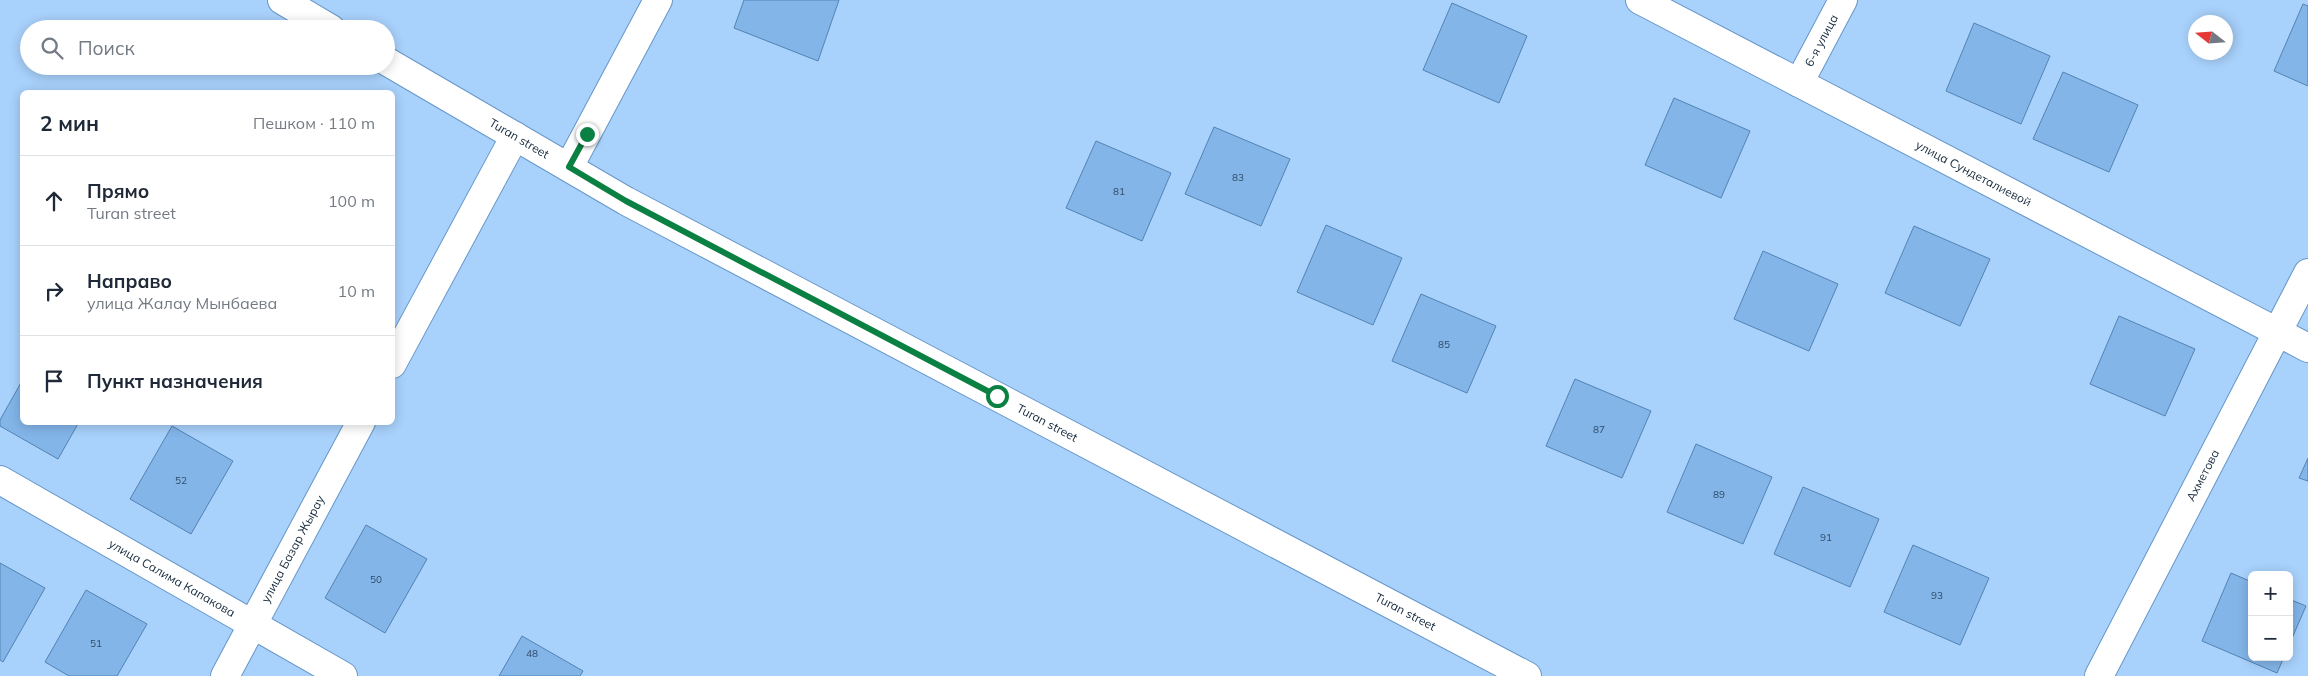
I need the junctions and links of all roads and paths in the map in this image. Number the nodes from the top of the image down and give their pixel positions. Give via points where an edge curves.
1 (282, 0) edge
2 (658, 0) edge
3 (1640, 0) edge
4 (1843, 0) edge
5 (316, 20) edge
6 (395, 66) edge
7 (1799, 83) junction
8 (515, 136) junction
9 (569, 167) junction
10 (2308, 274) edge
11 (2277, 332) junction
12 (2308, 348) edge
13 (395, 358) edge
14 (359, 425) edge
15 (0, 480) edge
16 (252, 624) junction
17 (224, 676) edge
18 (343, 676) edge
19 (1527, 676) edge
20 (2099, 676) edge

1 - 5 street
2 - 9 street
3 - 7 street, улица Сундеталиевой
4 - 7 street, 6-я улица
6 - 8 street, Turan street
7 - 11 street, улица Сундеталиевой
8 - 9 street, Turan street
8 - 13 street
9 - 19 street, Turan street via 626,201
10 - 11 street, Ахметова
11 - 12 street, улица Сундеталиевой
11 - 20 street, Ахметова
14 - 16 street, улица Базар Жырау
15 - 16 street, улица Салима Капакова
16 - 17 street, улица Базар Жырау
16 - 18 street, улица Салима Капакова

